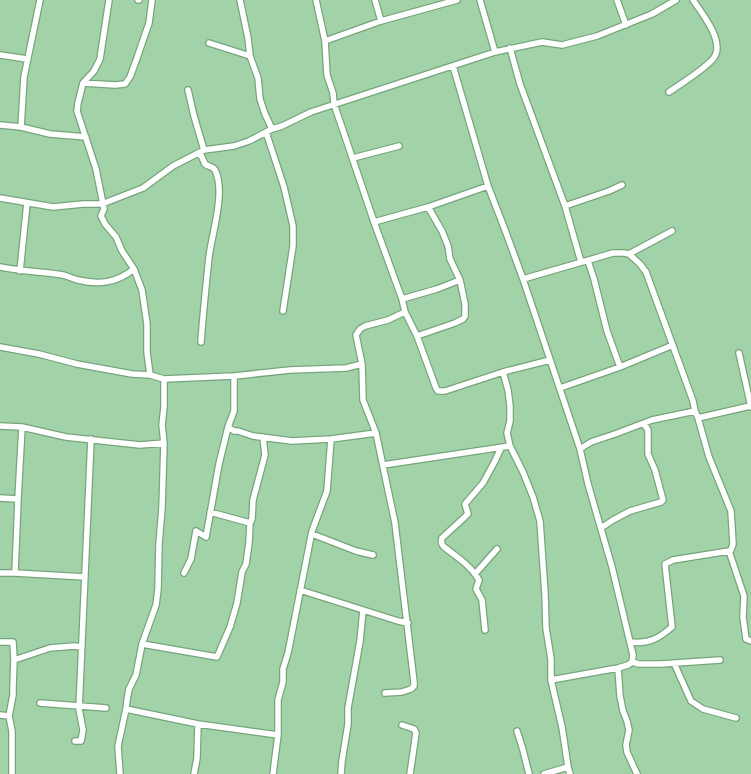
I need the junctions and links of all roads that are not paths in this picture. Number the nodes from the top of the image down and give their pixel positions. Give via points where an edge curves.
1 (40, 0) edge
2 (110, 0) edge
3 (152, 0) edge
4 (240, 0) edge
5 (316, 0) edge
6 (375, 0) edge
7 (456, 0) edge
8 (480, 0) edge
9 (617, 0) edge
10 (676, 0) edge
11 (693, 0) edge
12 (381, 21) junction
13 (626, 25) junction
14 (325, 41) junction
15 (209, 43) dead end
16 (510, 48) junction
17 (495, 52) junction
18 (0, 55) edge
19 (250, 56) junction
20 (27, 59) junction
21 (453, 66) junction
22 (83, 82) junction
23 (188, 90) dead end
24 (669, 92) dead end
25 (334, 104) junction
26 (0, 125) edge
27 (21, 127) junction
28 (269, 131) junction
29 (86, 137) junction
30 (400, 146) dead end
31 (202, 152) junction
32 (353, 158) junction
33 (622, 185) dead end
34 (488, 186) junction
35 (0, 198) edge
36 (27, 203) junction
37 (102, 204) junction
38 (564, 206) junction
39 (428, 207) junction
40 (374, 222) junction
41 (672, 231) dead end
42 (629, 254) junction
43 (588, 260) junction
44 (581, 262) junction
45 (0, 267) edge
46 (134, 269) junction
47 (20, 271) junction
48 (523, 279) junction
49 (460, 280) junction
50 (402, 299) junction
51 (283, 311) dead end
52 (405, 312) junction
53 (418, 336) junction
54 (201, 342) dead end
55 (673, 345) junction
56 (0, 347) edge
57 (548, 353) junction
58 (739, 353) dead end
59 (550, 360) junction
60 (537, 363) junction
61 (362, 364) junction
62 (620, 367) junction
63 (503, 372) junction
64 (150, 375) junction
65 (234, 376) junction
66 (164, 378) junction
67 (560, 388) junction
68 (751, 407) edge
69 (695, 411) junction
70 (698, 418) junction
71 (644, 424) junction
72 (0, 426) edge
73 (22, 427) junction
74 (228, 427) junction
75 (376, 433) junction
76 (263, 437) junction
77 (331, 438) junction
78 (91, 439) junction
79 (164, 443) junction
80 (510, 446) junction
81 (500, 448) junction
82 (580, 449) junction
83 (383, 465) junction
84 (0, 498) edge
85 (18, 499) junction
86 (210, 512) junction
87 (250, 523) junction
88 (601, 528) junction
89 (312, 534) junction
90 (497, 549) dead end
91 (729, 551) junction
92 (373, 555) dead end
93 (15, 573) junction
94 (184, 573) dead end
95 (0, 574) edge
96 (476, 574) junction
97 (85, 577) junction
98 (300, 590) junction
99 (363, 610) junction
100 (408, 623) junction
101 (485, 630) dead end
102 (0, 642) edge
103 (630, 642) junction
104 (751, 642) edge
105 (142, 644) junction
106 (82, 647) junction
107 (14, 660) junction
108 (720, 660) dead end
109 (632, 662) junction
110 (674, 663) junction
111 (618, 668) junction
112 (551, 680) junction
113 (385, 693) dead end
114 (40, 703) dead end
115 (106, 708) dead end
116 (126, 709) junction
117 (0, 716) edge
118 (9, 716) junction
119 (736, 718) dead end
120 (198, 724) junction
121 (402, 725) dead end
122 (517, 731) dead end
123 (278, 735) junction
124 (75, 741) dead end
125 (568, 767) junction
126 (12, 774) edge
127 (120, 774) edge
128 (194, 774) edge
129 (273, 774) edge
130 (341, 774) edge
131 (410, 774) edge
132 (529, 774) edge
133 (544, 774) edge
134 (570, 774) edge
135 (637, 774) edge

1 - 20 street
2 - 22 street via 100,59
3 - 22 street via 149,23 125,84
4 - 19 street
5 - 14 street
6 - 12 street
7 - 12 street
8 - 17 street
9 - 13 street
10 - 13 street
11 - 24 street via 713,31 717,52 698,72
12 - 14 street
13 - 16 street via 562,44 542,42
14 - 25 street via 327,75
15 - 19 street
16 - 17 street
16 - 38 street
17 - 21 street
18 - 20 street
19 - 28 street
20 - 27 street
21 - 25 street
21 - 34 street
22 - 29 street via 77,111
23 - 31 street
25 - 28 street
25 - 32 street
26 - 27 street
27 - 29 street via 50,134
28 - 31 street via 234,146
28 - 51 street via 293,226
29 - 37 street
30 - 32 street
31 - 37 street via 173,166 143,188
31 - 54 street via 205,164 215,170 220,199 209,258
32 - 40 street
33 - 38 street
34 - 39 street
34 - 48 street
35 - 36 street
36 - 37 street via 53,206
36 - 47 street
37 - 46 street via 101,216
38 - 44 street
39 - 40 street
39 - 49 street via 442,231
40 - 50 street
41 - 42 street
42 - 43 street via 613,253
42 - 55 street via 646,272
43 - 44 street
43 - 62 street
44 - 48 street
45 - 47 street
46 - 47 street via 116,280 101,282
46 - 64 street via 142,290
48 - 57 street
49 - 50 street
49 - 53 street via 464,318
50 - 52 street
52 - 53 street
52 - 61 street via 360,329 356,335
53 - 63 street via 438,391
55 - 62 street
55 - 69 street
56 - 64 street
57 - 59 street
57 - 60 street
58 - 68 street
59 - 60 street
59 - 67 street
60 - 63 street
61 - 65 street
61 - 75 street via 364,400
62 - 67 street
63 - 80 street via 510,406 507,433
64 - 66 street
65 - 66 street
65 - 74 street via 234,411
66 - 79 street
67 - 82 street
68 - 70 street
69 - 70 street
69 - 71 street
70 - 91 street via 709,457 731,511 733,544
71 - 82 street via 591,442
71 - 88 street via 648,430 648,454 663,500 630,511
72 - 73 street
73 - 78 street
73 - 85 street
74 - 76 street
74 - 86 street
75 - 77 street
75 - 83 street
76 - 77 street via 292,441
76 - 87 street via 265,455
77 - 89 street via 327,491
78 - 79 street via 140,445
78 - 97 street
79 - 105 street via 158,589 156,605
80 - 81 street
80 - 112 street via 540,521
81 - 83 street
81 - 96 street via 483,482 465,504 468,514 441,541
82 - 88 street
83 - 100 street via 396,524
84 - 85 street
85 - 93 street
86 - 87 street
86 - 94 street via 206,537 196,531 191,559
87 - 105 street via 246,564 237,603 217,658
88 - 103 street
89 - 92 street
89 - 98 street
90 - 96 street
91 - 103 street via 665,564 672,627 649,642
91 - 104 street via 744,596 746,639
93 - 95 street
93 - 97 street
96 - 101 street
97 - 106 street
98 - 99 street
98 - 123 street via 278,700
99 - 100 street
99 - 130 street
100 - 113 street via 414,686 402,692
102 - 107 street via 13,642
103 - 109 street
105 - 116 street
106 - 107 street via 50,648
106 - 124 street via 79,709 83,730 80,740
107 - 118 street via 14,695
108 - 110 street
109 - 110 street
109 - 111 street
110 - 119 street via 691,701 703,709
111 - 112 street
111 - 135 street via 620,696 629,730 627,752
112 - 125 street
114 - 115 street
116 - 120 street
116 - 127 street via 118,746
117 - 118 street
118 - 126 street
120 - 123 street
120 - 128 street
121 - 131 street via 416,733
122 - 132 street
123 - 129 street
125 - 133 street
125 - 134 street

